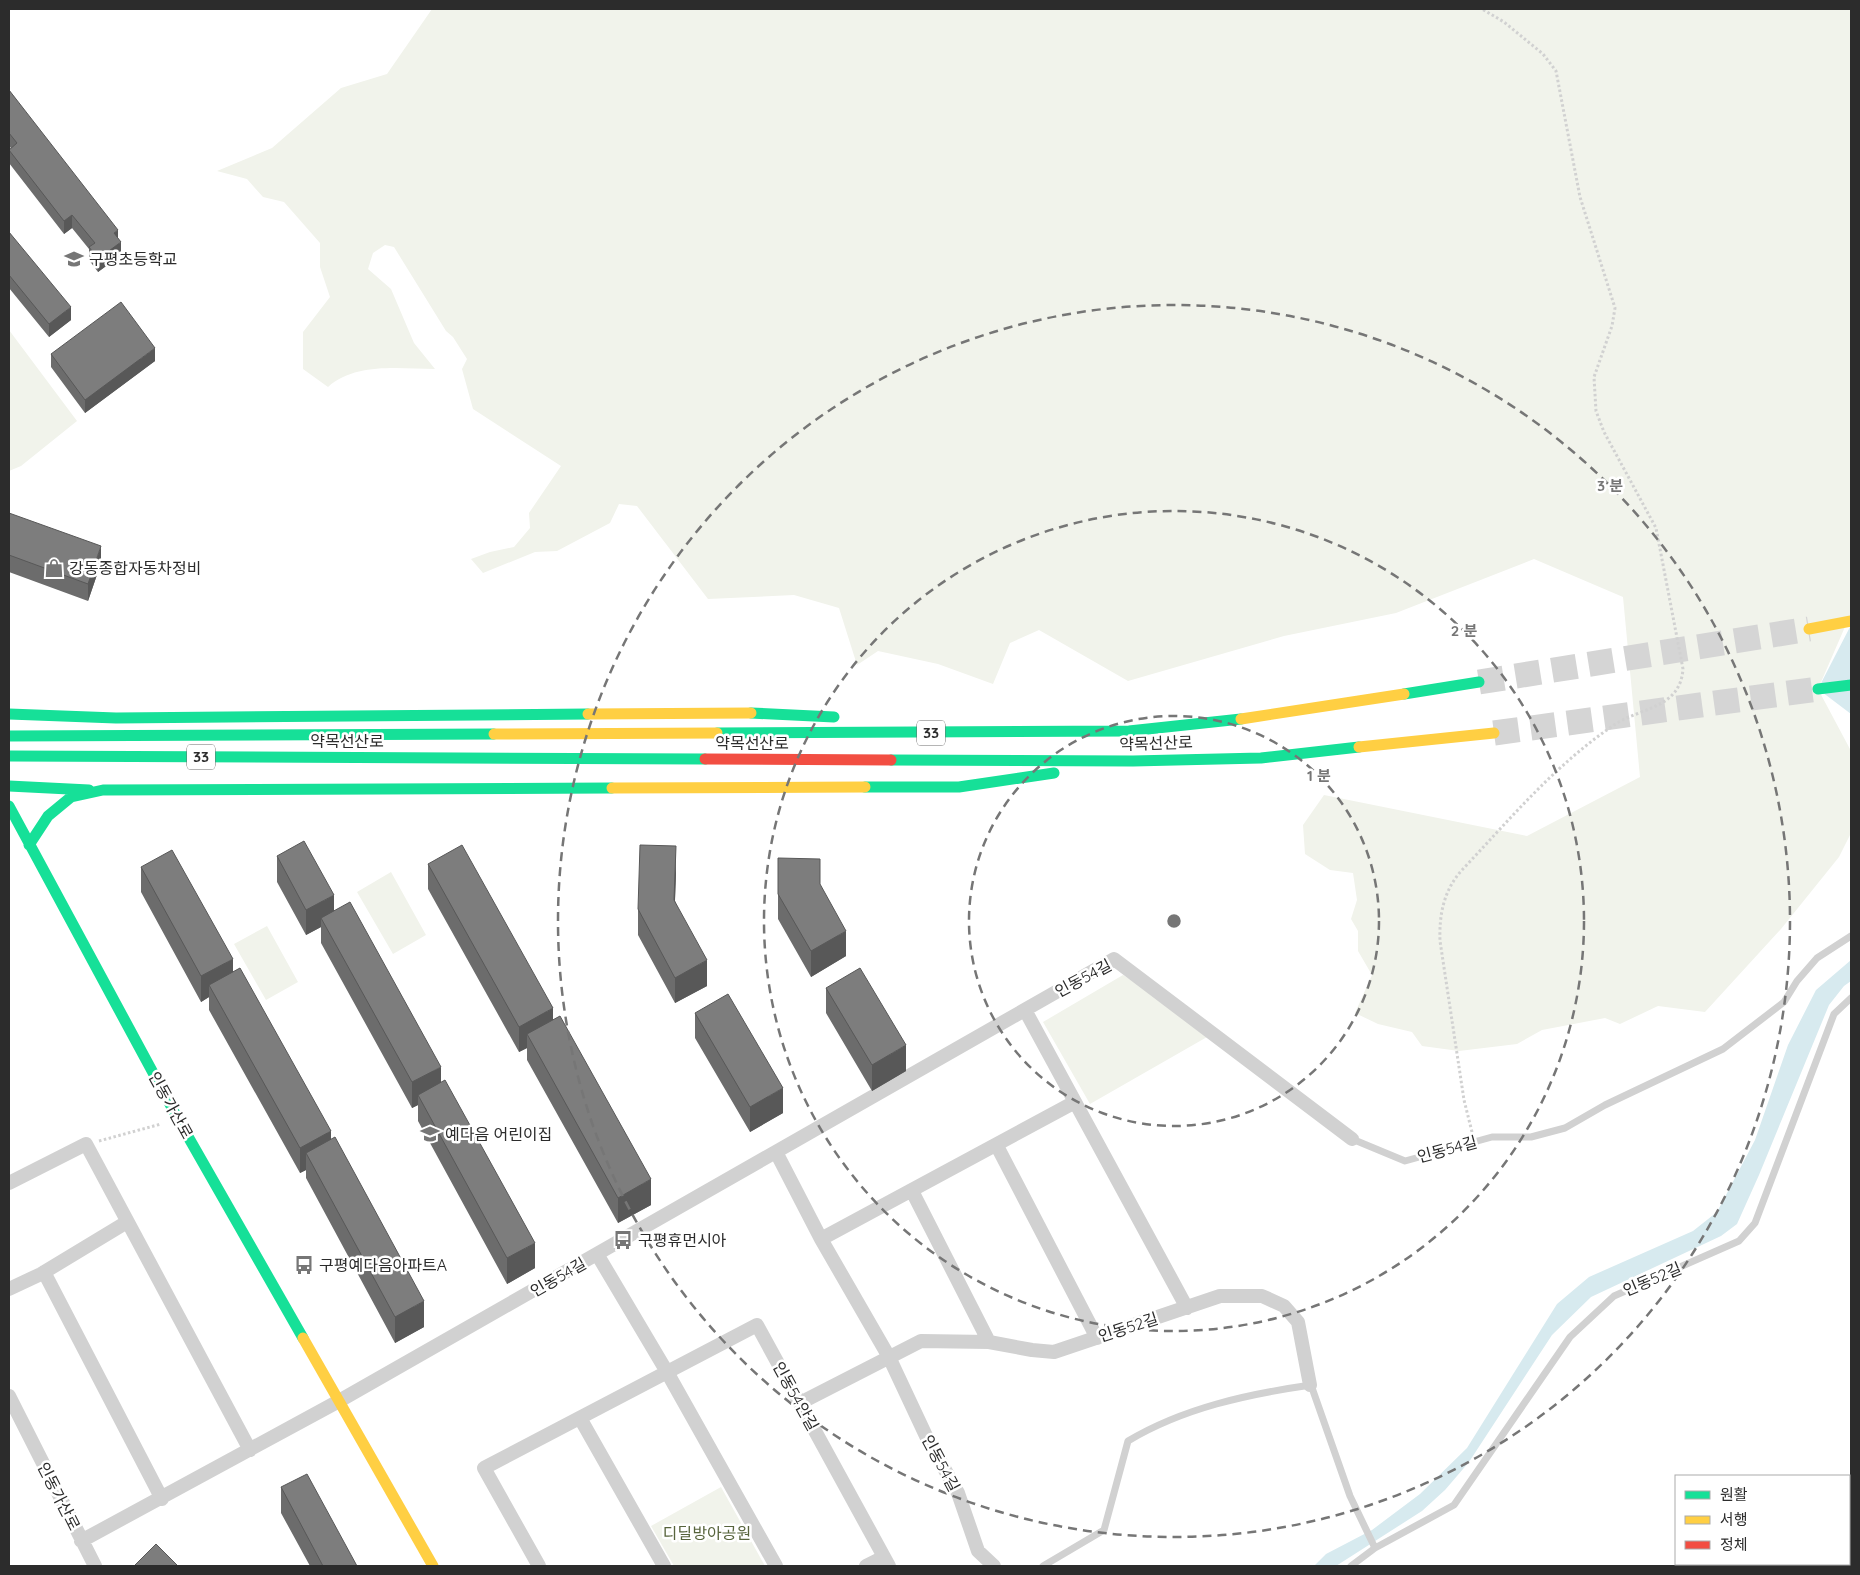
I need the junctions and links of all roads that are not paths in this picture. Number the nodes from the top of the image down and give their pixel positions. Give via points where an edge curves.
1 (1851, 621) edge
2 (1810, 629) tunnel mouth
3 (1479, 682) tunnel mouth
4 (1851, 685) edge
5 (1818, 689) tunnel mouth
6 (16, 704) dead end
7 (9, 714) edge
8 (38, 716) junction
9 (845, 718) dead end
10 (894, 720) dead end
11 (1129, 731) junction
12 (1494, 733) tunnel mouth
13 (9, 736) edge
14 (9, 756) edge
15 (1133, 761) junction
16 (9, 786) edge
17 (104, 790) junction
18 (9, 806) edge
19 (9, 823) edge
20 (29, 845) junction
21 (1851, 936) edge
22 (1851, 998) edge
23 (1026, 1010) junction
24 (1076, 1102) junction
25 (1352, 1140) joint
26 (997, 1146) junction
27 (776, 1152) junction
28 (9, 1184) edge
29 (912, 1191) junction
30 (127, 1222) junction
31 (821, 1240) junction
32 (597, 1254) junction
33 (44, 1272) junction
34 (9, 1289) edge
35 (1187, 1308) junction
36 (1097, 1338) junction
37 (989, 1342) junction
38 (889, 1357) junction
39 (667, 1372) junction
40 (1310, 1385) junction
41 (9, 1396) edge
42 (339, 1401) junction
43 (800, 1403) junction
44 (580, 1418) junction
45 (250, 1450) junction
46 (162, 1499) junction
47 (81, 1542) junction
48 (1374, 1548) junction
49 (1360, 1558) junction
50 (886, 1561) edge
51 (95, 1566) edge
52 (433, 1566) edge
53 (539, 1566) edge
54 (664, 1566) edge
55 (776, 1566) edge
56 (866, 1566) edge
57 (994, 1566) edge
58 (1043, 1566) edge
59 (1351, 1566) edge
60 (1364, 1566) edge

1 - 2 main road
3 - 11 main road, 약목선산로 / 33 via 1277,715
4 - 5 main road
6 - 8 main road
7 - 8 main road
8 - 9 main road via 747,713
10 - 11 main road
11 - 13 main road, 약목선산로 / 33
12 - 15 main road, 약목선산로 / 33 via 1261,758
14 - 15 main road, 약목선산로 / 33
15 - 17 main road via 959,788
16 - 17 main road
17 - 20 main road via 71,796 48,816
18 - 20 main road, 인동가산로
19 - 20 main road
20 - 42 main road, 인동가산로 via 178,1119
21 - 25 lane, 인동54길 via 1818,958 1797,981 1784,1002 1723,1049 1605,1105 1565,1128 1531,1137 1492,1137 1405,1161
22 - 48 lane, 인동52길 via 1834,1014 1755,1223 1740,1242 1614,1296 1570,1337 1454,1505
23 - 24 street
23 - 25 street, 인동54길 via 1114,959
23 - 27 street, 인동54길
24 - 26 street
24 - 35 street
26 - 29 street
26 - 36 street
27 - 31 street, 인동54길
27 - 32 street, 인동54길
28 - 30 street via 86,1144
29 - 31 street
29 - 37 street
30 - 33 street
30 - 45 street
31 - 38 street, 인동54길
32 - 39 street
32 - 42 street, 인동54길
33 - 34 street
33 - 46 street
35 - 36 street, 인동52길
35 - 40 street, 인동52길 via 1220,1296 1262,1296 1284,1306 1298,1322
36 - 37 street, 인동52길 via 1054,1352
37 - 38 street, 인동52길 via 921,1340
38 - 43 street
38 - 57 street, 인동54길 via 927,1438 958,1493 978,1551
39 - 43 street, 인동54안길 via 757,1324
39 - 44 street, 인동54안길
39 - 55 street
40 - 48 lane, 인동52길 via 1350,1496
40 - 58 lane via 1252,1393 1156,1424 1128,1441 1104,1530
41 - 47 street, 인동가산로
42 - 45 street, 인동가산로
42 - 52 main road, 인동가산로
43 - 50 street, 인동54안길
44 - 53 street, 인동54안길 via 484,1468
44 - 54 street
45 - 46 street, 인동가산로
46 - 47 street, 인동가산로
47 - 51 street
48 - 49 lane, 인동52길
49 - 59 lane, 인동52길
49 - 60 lane
50 - 56 street, 인동54안길

